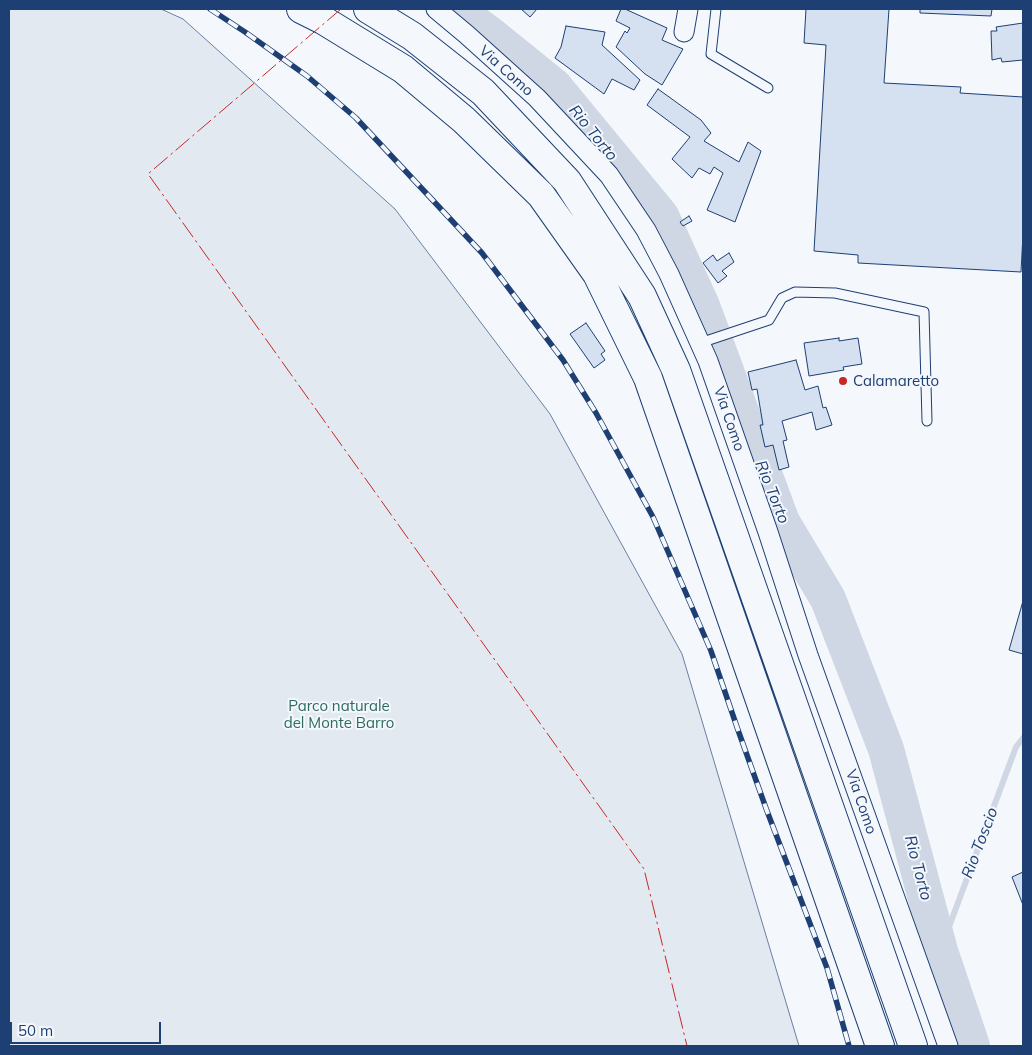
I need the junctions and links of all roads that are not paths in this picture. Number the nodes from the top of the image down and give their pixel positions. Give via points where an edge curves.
1 (301, 9) edge
2 (368, 9) edge
3 (436, 9) edge
4 (688, 9) edge
5 (716, 9) edge
6 (684, 32) dead end
7 (768, 88) dead end
8 (704, 342) junction
9 (927, 421) dead end
10 (880, 1046) edge
11 (913, 1046) edge
12 (948, 1046) edge

1 - 10 main road via 403,69 464,120 541,195 596,274 648,378
2 - 11 main road via 412,36 483,92 568,180 642,296 676,370
3 - 8 street, Via Como via 537,98 609,175 646,230
4 - 6 street
5 - 7 lane via 711,54
8 - 9 lane via 769,320 782,298 795,292 836,293 924,312
8 - 12 street, Via Como via 808,655

